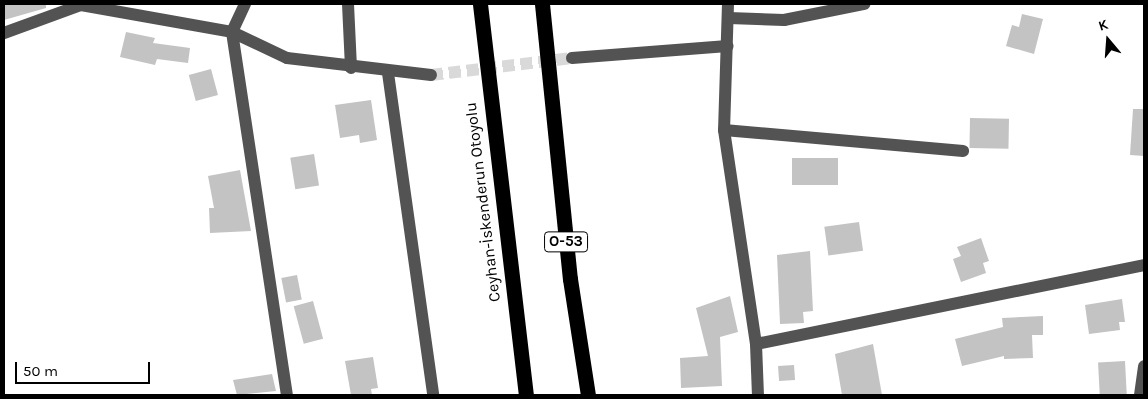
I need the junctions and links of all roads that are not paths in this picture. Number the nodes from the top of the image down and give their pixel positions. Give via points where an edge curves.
1 (81, 4) edge
2 (245, 4) edge
3 (348, 4) edge
4 (480, 4) edge
5 (542, 4) edge
6 (728, 4) edge
7 (864, 4) edge
8 (729, 18) junction
9 (232, 32) junction
10 (4, 33) edge
11 (728, 46) junction
12 (572, 58) tunnel mouth
13 (351, 68) junction
14 (388, 73) junction
15 (431, 75) tunnel mouth
16 (724, 130) junction
17 (963, 152) dead end
18 (1144, 265) edge
19 (756, 344) junction
20 (1144, 366) edge
21 (287, 395) edge
22 (433, 395) edge
23 (526, 395) edge
24 (588, 395) edge
25 (758, 395) edge
26 (1140, 395) edge

1 - 9 street
1 - 10 street
2 - 9 street
3 - 13 street
4 - 23 highway, Ceyhan-İskenderun Otoyolu
5 - 24 highway, O-53 via 569,270
6 - 8 street
7 - 8 street via 784,20
8 - 11 street
9 - 13 street via 287,58
9 - 21 street
11 - 12 street
11 - 16 street
13 - 14 street
14 - 15 street
14 - 22 street
16 - 17 street
16 - 19 street via 729,187
18 - 19 street
19 - 25 street
20 - 26 street

